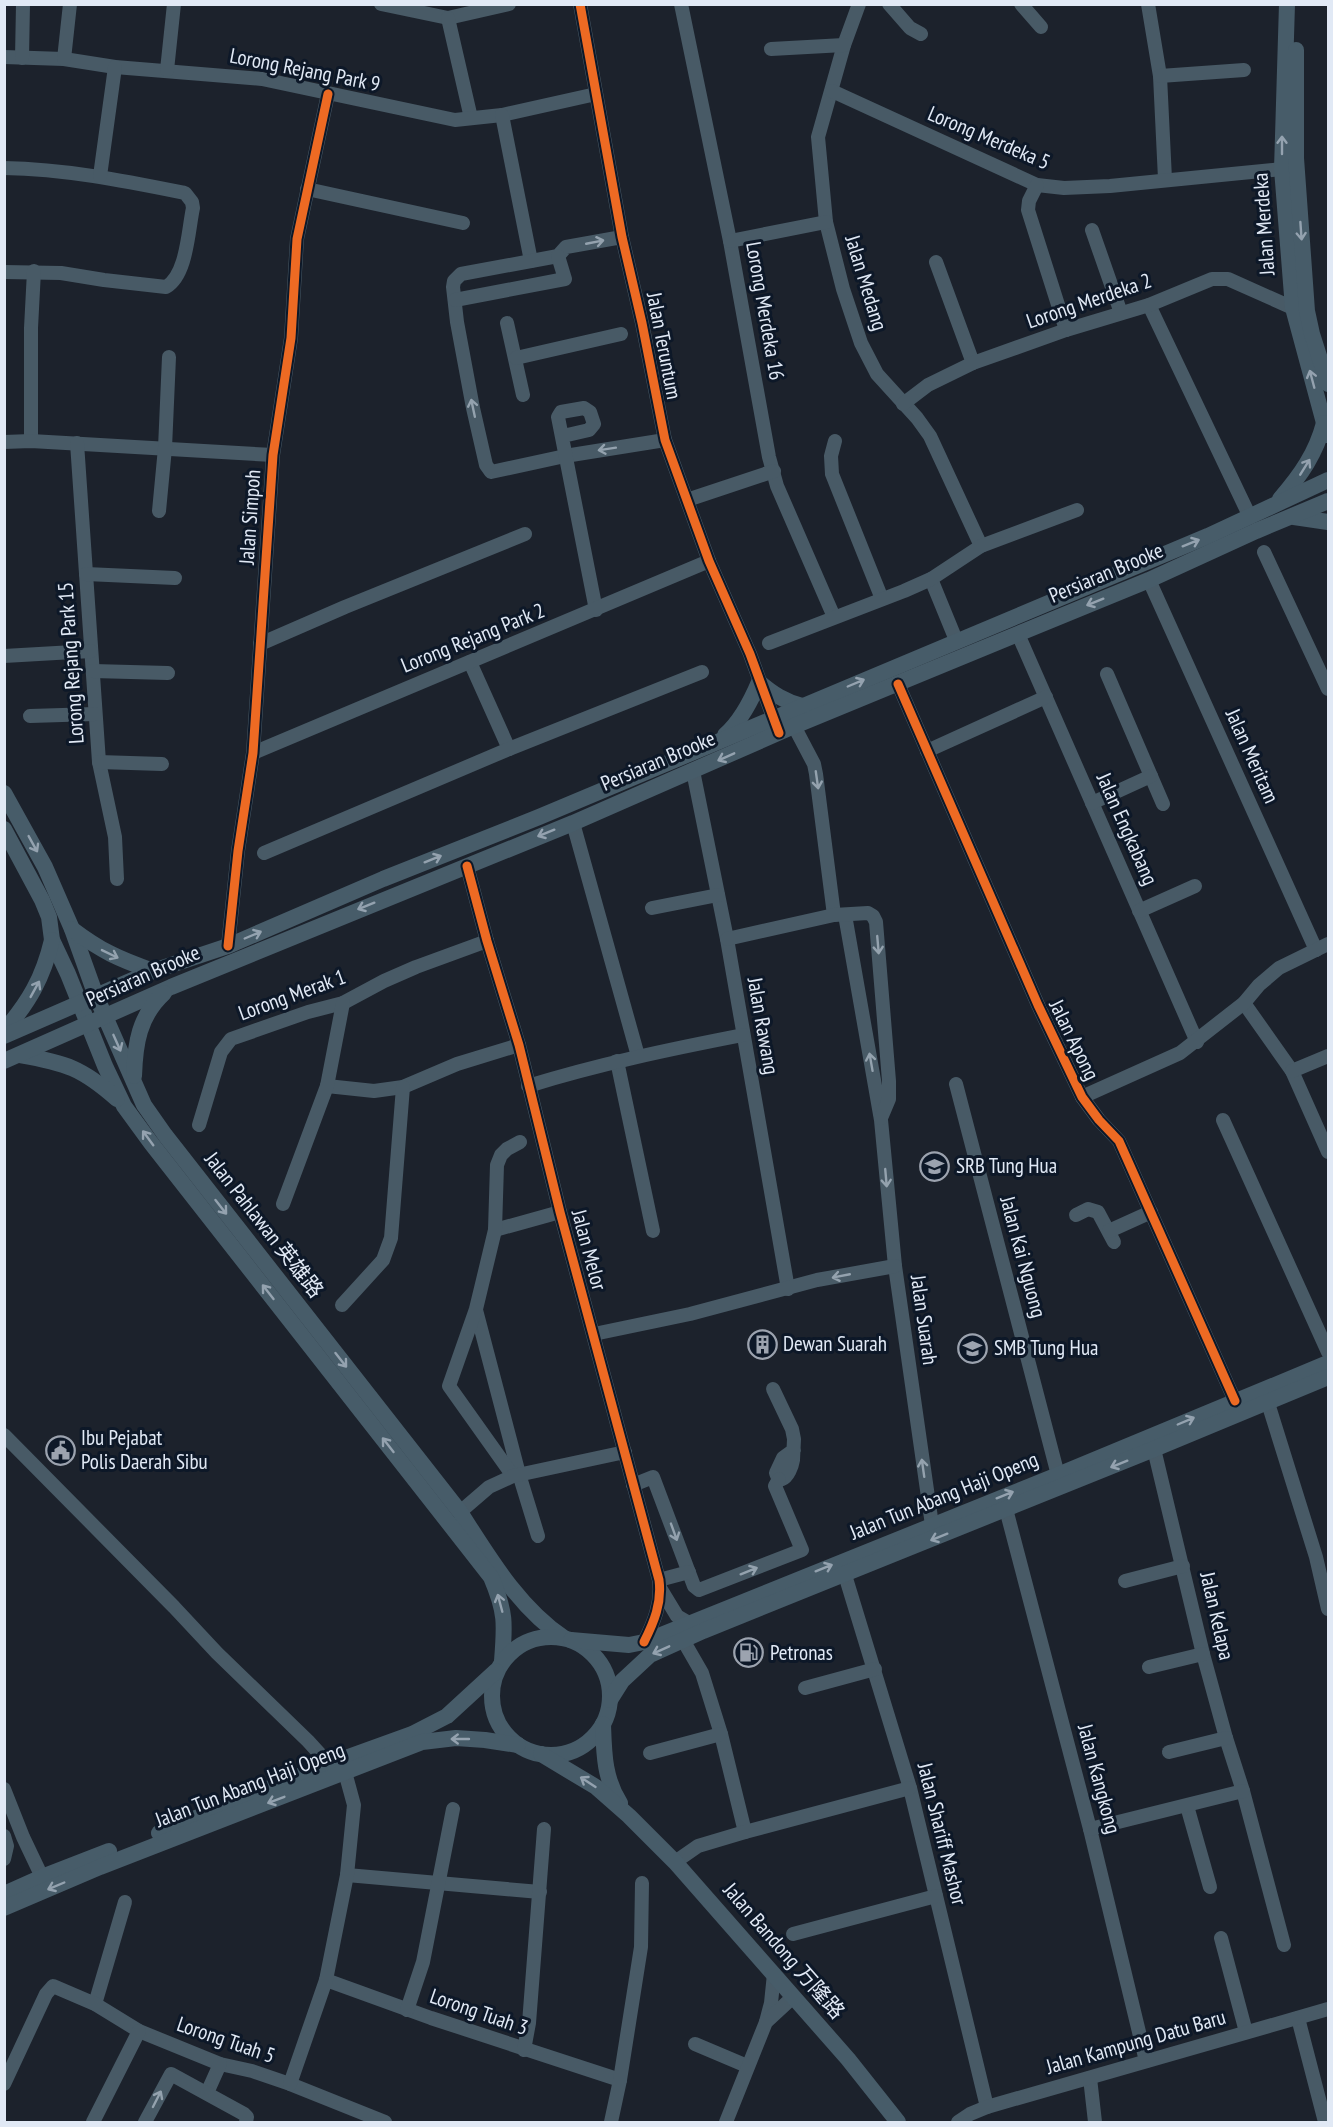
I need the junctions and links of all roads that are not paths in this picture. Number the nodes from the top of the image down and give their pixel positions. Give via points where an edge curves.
1 (23, 4) edge
2 (70, 4) edge
3 (174, 4) edge
4 (381, 4) edge
5 (509, 4) edge
6 (580, 4) edge
7 (681, 4) edge
8 (859, 4) edge
9 (889, 4) edge
10 (1021, 4) edge
11 (1148, 4) edge
12 (1287, 4) edge
13 (1298, 4) edge
14 (448, 18) junction
15 (1041, 27) dead end
16 (921, 34) dead end
17 (844, 45) junction
18 (771, 49) dead end
19 (4, 57) edge
20 (22, 57) junction
21 (64, 59) junction
22 (115, 67) junction
23 (167, 70) junction
24 (1244, 70) dead end
25 (1160, 76) junction
26 (832, 91) junction
27 (328, 94) junction
28 (596, 94) junction
29 (501, 115) junction
30 (471, 118) junction
31 (4, 168) edge
32 (1282, 169) junction
33 (100, 176) junction
34 (1166, 179) junction
35 (1037, 186) junction
36 (307, 189) junction
37 (826, 222) junction
38 (463, 223) dead end
39 (1092, 230) dead end
40 (622, 237) junction
41 (730, 241) junction
42 (558, 256) junction
43 (531, 261) junction
44 (936, 262) dead end
45 (34, 271) junction
46 (4, 272) edge
47 (455, 300) junction
48 (1149, 305) junction
49 (1293, 308) junction
50 (1122, 314) junction
51 (507, 323) dead end
52 (1066, 330) junction
53 (621, 334) dead end
54 (169, 357) dead end
55 (516, 358) junction
56 (973, 363) junction
57 (1329, 384) edge
58 (523, 395) dead end
59 (903, 404) junction
60 (1326, 429) edge
61 (563, 436) dead end
62 (665, 440) junction
63 (31, 441) junction
64 (835, 441) dead end
65 (4, 442) edge
66 (77, 443) junction
67 (165, 448) junction
68 (273, 454) junction
69 (565, 456) junction
70 (774, 471) junction
71 (1329, 480) edge
72 (687, 501) junction
73 (1329, 501) edge
74 (1275, 504) junction
75 (1077, 510) dead end
76 (159, 511) dead end
77 (1250, 517) junction
78 (1287, 517) junction
79 (1329, 522) edge
80 (525, 534) dead end
81 (981, 546) junction
82 (1264, 552) dead end
83 (709, 561) junction
84 (86, 574) junction
85 (174, 578) dead end
86 (931, 579) junction
87 (1149, 580) junction
88 (882, 599) junction
89 (596, 610) junction
90 (834, 616) junction
91 (1018, 634) junction
92 (956, 640) junction
93 (769, 643) dead end
94 (260, 644) junction
95 (91, 651) junction
96 (4, 656) edge
97 (470, 662) junction
98 (93, 670) junction
99 (702, 672) dead end
100 (168, 673) dead end
101 (1107, 674) dead end
102 (759, 682) junction
103 (898, 684) junction
104 (1329, 689) edge
105 (1046, 697) junction
106 (802, 706) junction
107 (95, 714) junction
108 (30, 716) dead end
109 (782, 726) junction
110 (722, 738) junction
111 (509, 749) junction
112 (927, 751) junction
113 (253, 753) junction
114 (99, 762) junction
115 (162, 764) dead end
116 (693, 771) junction
117 (1151, 776) junction
118 (4, 793) edge
119 (1092, 803) junction
120 (1163, 804) dead end
121 (573, 823) junction
122 (4, 829) edge
123 (264, 853) dead end
124 (467, 866) junction
125 (117, 879) dead end
126 (1195, 886) dead end
127 (718, 895) junction
128 (652, 908) dead end
129 (1139, 910) junction
130 (840, 915) junction
131 (72, 929) junction
132 (727, 939) junction
133 (52, 940) junction
134 (487, 941) junction
135 (228, 946) junction
136 (1322, 947) edge
137 (153, 971) junction
138 (171, 987) junction
139 (96, 996) junction
140 (343, 1003) junction
141 (1244, 1003) junction
142 (80, 1004) junction
143 (105, 1016) junction
144 (88, 1024) junction
145 (4, 1031) edge
146 (743, 1035) junction
147 (4, 1036) edge
148 (1197, 1042) junction
149 (519, 1045) junction
150 (638, 1056) junction
151 (1329, 1056) edge
152 (12, 1058) edge
153 (617, 1061) junction
154 (1292, 1071) junction
155 (134, 1081) junction
156 (956, 1084) dead end
157 (327, 1086) junction
158 (528, 1086) junction
159 (403, 1087) junction
160 (1082, 1097) junction
161 (124, 1106) junction
162 (881, 1120) junction
163 (1223, 1120) dead end
164 (199, 1125) dead end
165 (520, 1142) dead end
166 (1329, 1152) edge
167 (283, 1204) dead end
168 (560, 1212) junction
169 (1152, 1212) junction
170 (1076, 1215) dead end
171 (495, 1230) junction
172 (652, 1231) dead end
173 (895, 1266) junction
174 (788, 1289) junction
175 (342, 1305) dead end
176 (476, 1309) junction
177 (594, 1334) junction
178 (1329, 1352) edge
179 (1329, 1363) edge
180 (1329, 1377) edge
181 (773, 1389) dead end
182 (1235, 1401) junction
183 (1268, 1403) junction
184 (4, 1435) edge
185 (1154, 1449) junction
186 (625, 1452) junction
187 (516, 1475) junction
188 (1058, 1475) junction
189 (633, 1485) junction
190 (1006, 1509) junction
191 (460, 1512) junction
192 (932, 1526) junction
193 (538, 1536) dead end
194 (1183, 1566) junction
195 (689, 1572) junction
196 (845, 1575) junction
197 (1125, 1581) dead end
198 (659, 1584) junction
199 (1329, 1610) edge
200 (689, 1623) junction
201 (568, 1639) junction
202 (683, 1640) junction
203 (644, 1642) junction
204 (1203, 1654) junction
205 (499, 1666) junction
206 (1149, 1667) dead end
207 (874, 1669) junction
208 (804, 1688) dead end
209 (610, 1700) junction
210 (603, 1724) junction
211 (721, 1734) junction
212 (1226, 1738) junction
213 (518, 1745) junction
214 (1168, 1752) dead end
215 (650, 1753) dead end
216 (541, 1754) junction
217 (336, 1771) junction
218 (909, 1788) junction
219 (4, 1789) edge
220 (1243, 1791) junction
221 (1187, 1806) junction
222 (453, 1809) dead end
223 (629, 1816) junction
224 (544, 1829) dead end
225 (1090, 1829) junction
226 (745, 1832) junction
227 (4, 1836) edge
228 (4, 1859) edge
229 (675, 1862) junction
230 (347, 1875) junction
231 (42, 1877) junction
232 (438, 1883) junction
233 (642, 1883) dead end
234 (1210, 1887) dead end
235 (540, 1892) junction
236 (4, 1894) edge
237 (936, 1896) junction
238 (125, 1902) dead end
239 (4, 1908) edge
240 (794, 1934) dead end
241 (1221, 1938) dead end
242 (1284, 1944) dead end
243 (774, 1974) junction
244 (326, 1980) junction
245 (794, 1997) junction
246 (95, 2004) junction
247 (1329, 2009) edge
248 (407, 2010) junction
249 (1298, 2018) junction
250 (766, 2022) junction
251 (139, 2031) junction
252 (1246, 2032) junction
253 (695, 2044) dead end
254 (524, 2050) junction
255 (1146, 2061) junction
256 (220, 2064) junction
257 (747, 2066) junction
258 (1090, 2078) junction
259 (620, 2080) junction
260 (4, 2084) edge
261 (290, 2084) junction
262 (207, 2093) junction
263 (987, 2107) junction
264 (350, 2116) edge
265 (246, 2121) edge
266 (730, 2121) edge
267 (93, 2122) edge
268 (145, 2122) edge
269 (385, 2122) edge
270 (611, 2122) edge
271 (898, 2122) edge
272 (958, 2122) edge
273 (1095, 2122) edge
274 (1325, 2122) edge

1 - 20 street
2 - 21 street
3 - 23 street
4 - 14 street
5 - 14 street
6 - 28 street, Jalan Teruntum
7 - 41 street, Lorong Merdeka 16
8 - 17 street, Jalan Medang
9 - 16 street via 910,28
10 - 15 street
11 - 25 street
32 -> 12 main road, Jalan Merdeka
13 -> 57 main road, Jalan Merdeka via 1296,158 1301,236 1312,334
14 - 30 street
17 - 18 street
17 - 26 street, Jalan Medang
19 - 20 street, Lorong Rejang Park 9
20 - 21 street, Lorong Rejang Park 9
21 - 22 street, Lorong Rejang Park 9
22 - 23 street, Lorong Rejang Park 9
22 - 33 street
23 - 27 street, Lorong Rejang Park 9 via 262,79
24 - 25 street
25 - 34 street
26 - 35 street, Lorong Merdeka 5
26 - 37 street, Jalan Medang via 819,137
27 - 30 street, Lorong Rejang Park 9 via 455,120
27 - 36 street, Jalan Simpoh
28 - 29 street, Lorong Rejang Park 9
28 - 40 street, Jalan Teruntum
29 - 30 street, Lorong Rejang Park 9
29 - 43 street
31 - 33 street
32 - 34 street, Lorong Merdeka 5
32 - 49 main road, Jalan Merdeka
33 - 45 street via 189,196 193,208 180,272 173,283 157,288
34 - 35 street, Lorong Merdeka 5 via 1110,186
35 - 52 street via 1028,210
36 - 38 street
36 - 68 street, Jalan Simpoh via 297,239 291,338
37 - 41 street
37 - 59 street, Jalan Medang via 861,343 877,374
39 - 50 street
42 -> 40 street via 566,248
40 - 62 street, Jalan Teruntum
41 - 70 street, Lorong Merdeka 16
42 - 43 street
42 - 47 street via 565,279
43 - 47 street via 460,274 454,281
44 - 56 street
45 - 46 street
45 - 63 street
69 -> 47 street via 494,472 487,468 472,408
48 - 49 street, Lorong Merdeka 2 via 1221,278
48 - 50 street, Lorong Merdeka 2
48 - 77 street
60 -> 49 main road, Jalan Merdeka
50 - 52 street, Lorong Merdeka 2
51 - 55 street
52 - 56 street, Lorong Merdeka 2
53 - 55 street
54 - 67 street
55 - 58 street
56 - 59 street, Lorong Merdeka 2 via 928,385
59 - 81 street, Jalan Medang via 930,436
74 -> 60 main road via 1310,461
61 - 69 street
62 -> 69 street
62 - 72 street, Jalan Teruntum
63 - 65 street
63 - 66 street
64 - 88 street via 832,474
66 - 67 street
66 - 84 street, Lorong Rejang Park 15
67 - 68 street
67 - 76 street
68 - 94 street, Jalan Simpoh
69 - 89 street
70 - 72 street
70 - 90 street, Lorong Merdeka 16
71 - 74 main road, Persiaran Brooke
72 - 83 street, Jalan Teruntum
73 - 78 main road, Persiaran Brooke
74 - 77 main road, Persiaran Brooke
75 - 81 street
92 -> 77 main road, Persiaran Brooke
78 - 79 main road
78 - 87 main road, Persiaran Brooke
80 - 94 street
81 - 86 street
82 - 104 street
83 - 89 street, Lorong Rejang Park 2
83 - 102 street, Jalan Teruntum
84 - 85 street
84 - 95 street, Lorong Rejang Park 15
86 - 88 street
86 - 92 street
87 -> 91 main road, Persiaran Brooke
87 - 136 street, Jalan Meritam
88 - 90 street
89 - 97 street, Lorong Rejang Park 2
90 - 93 street
91 - 103 main road, Persiaran Brooke
91 - 105 street, Jalan Engkabang
106 -> 92 main road, Persiaran Brooke
94 - 113 street, Jalan Simpoh
95 - 96 street
95 - 98 street, Lorong Rejang Park 15
97 - 111 street
97 - 113 street, Lorong Rejang Park 2
98 - 100 street
98 - 107 street, Lorong Rejang Park 15
99 - 111 street
101 - 117 street
102 - 106 main road via 786,702
102 - 109 street, Jalan Teruntum
102 - 110 main road via 735,727
103 - 109 main road, Persiaran Brooke
103 - 112 street, Jalan Apong
105 - 112 street
105 - 119 street, Jalan Engkabang
106 - 109 main road, Persiaran Brooke
107 - 108 street
107 - 114 street, Lorong Rejang Park 15
109 - 110 main road, Persiaran Brooke
109 -> 116 main road, Persiaran Brooke
109 -> 130 street, Jalan Teruntum via 814,764
135 -> 110 main road, Persiaran Brooke
111 - 123 street
112 - 160 street, Jalan Apong
113 - 135 street, Jalan Simpoh
114 - 115 street
114 - 125 street, Lorong Rejang Park 15 via 115,837
116 - 121 main road, Persiaran Brooke
116 - 127 street, Jalan Rawang
117 - 119 street
117 - 120 street
118 -> 131 main road, Jalan Pahlawan 英雄路 via 45,867
119 - 129 street, Jalan Engkabang
121 -> 124 main road, Persiaran Brooke
121 - 150 street
122 - 133 main road, Jalan Pahlawan 英雄路 via 42,900
124 - 134 street, Jalan Melor
124 -> 138 main road, Persiaran Brooke
126 - 129 street
127 - 128 street
127 - 132 street, Jalan Rawang
129 - 148 street, Jalan Engkabang
130 - 132 street, Jalan Suarah
162 -> 130 street, Jalan Suarah
130 -> 162 street, Jalan Suarah via 868,913 876,922 889,1081 889,1099
131 -> 137 main road via 98,949
131 - 139 main road, Jalan Pahlawan 英雄路
132 - 146 street, Jalan Rawang
133 - 142 main road, Jalan Pahlawan 英雄路
145 -> 133 main road via 37,986
134 - 140 street, Lorong Merak 1 via 405,971
134 - 149 street, Jalan Melor
135 - 137 main road, Persiaran Brooke
136 - 141 street via 1280,969
137 - 139 main road, Persiaran Brooke
138 - 143 main road, Persiaran Brooke
138 - 155 main road via 151,1005 145,1017 135,1052
139 - 142 main road, Persiaran Brooke
139 - 143 main road, Jalan Pahlawan 英雄路
140 - 157 street
140 - 164 street, Lorong Merak 1 via 231,1039 221,1052
141 - 148 street
141 - 154 street
142 - 144 main road, Jalan Pahlawan 英雄路
142 - 147 main road, Persiaran Brooke
143 - 144 main road, Persiaran Brooke
143 -> 155 main road, Jalan Pahlawan 英雄路
144 - 152 main road, Persiaran Brooke
144 - 161 main road, Jalan Pahlawan 英雄路
146 - 150 street
146 - 174 street, Jalan Rawang
148 - 160 street
149 - 158 street, Jalan Melor
149 - 159 street via 457,1064
150 - 153 street
151 - 154 street
152 - 161 main road via 59,1062 82,1071
153 - 158 street
153 - 172 street
154 - 166 street
155 -> 191 main road, Jalan Pahlawan 英雄路 via 165,1135
156 - 188 street, Jalan Kai Nguong
157 - 159 street via 374,1091
157 - 167 street
158 - 168 street, Jalan Melor
159 - 175 street via 391,1238 383,1260
160 - 169 street, Jalan Apong via 1119,1141
205 -> 161 main road, Jalan Pahlawan 英雄路 via 505,1627 502,1602 491,1577
162 -> 173 street, Jalan Suarah
163 - 178 street
165 - 171 street via 501,1155 497,1165
168 - 171 street
168 - 177 street, Jalan Melor
169 - 170 street via 1111,1236 1098,1212 1088,1209
169 - 182 street, Jalan Apong
171 - 176 street
173 -> 174 street
192 -> 173 street, Jalan Suarah
174 - 177 street
176 - 187 street
176 - 187 street via 449,1386
177 - 186 street, Jalan Melor
179 - 182 main road, Jalan Tun Abang Haji Openg
180 - 183 main road, Jalan Tun Abang Haji Openg
195 -> 181 street via 696,1588 705,1588 802,1550 777,1483 786,1478 794,1450 792,1429
188 -> 182 main road, Jalan Tun Abang Haji Openg
183 - 185 main road, Jalan Tun Abang Haji Openg
183 - 199 street
184 - 217 street
185 -> 190 main road, Jalan Tun Abang Haji Openg
185 - 194 street, Jalan Kelapa
186 - 187 street
186 - 189 street, Jalan Melor
187 - 191 street via 489,1487
187 - 193 street
192 -> 188 main road, Jalan Tun Abang Haji Openg
189 -> 195 street via 653,1477
189 - 198 street, Jalan Melor
190 -> 196 main road, Jalan Tun Abang Haji Openg
190 - 225 street, Jalan Kangkong
191 - 201 main road, Jalan Pahlawan 英雄路 via 526,1604 546,1625
200 -> 192 main road, Jalan Tun Abang Haji Openg
194 - 197 street
194 - 204 street, Jalan Kelapa
195 - 198 street
196 - 202 main road, Jalan Tun Abang Haji Openg
196 - 207 street, Jalan Shariff Mashor
198 - 200 street, Jalan Melor via 677,1616
198 - 203 street, Jalan Melor via 654,1622
200 - 203 main road, Jalan Tun Abang Haji Openg
201 - 203 main road, Jalan Tun Abang Haji Openg via 629,1645
201 - 205 main road via 547,1636 530,1640 514,1648
201 - 209 main road via 588,1649 600,1663 608,1680
202 -> 209 main road, Jalan Tun Abang Haji Openg via 650,1655 622,1681
202 - 211 street via 702,1673
204 - 206 street
204 - 212 street, Jalan Kelapa
205 - 213 main road via 492,1704 496,1720
205 - 217 main road, Jalan Tun Abang Haji Openg via 447,1716
207 - 208 street
207 - 218 street, Jalan Shariff Mashor
209 - 210 main road
210 - 216 main road via 592,1739 577,1749 560,1755
210 - 223 main road, Jalan Bandong 万隆路 via 609,1783
211 - 215 street
211 - 226 street
212 - 214 street
212 - 220 street, Jalan Kelapa
213 - 216 main road
213 -> 217 main road, Jalan Tun Abang Haji Openg via 456,1738 422,1742
223 -> 216 main road, Jalan Bandong 万隆路 via 596,1787
217 - 230 street via 354,1805
217 - 231 main road, Jalan Tun Abang Haji Openg
217 -> 239 main road, Jalan Tun Abang Haji Openg
218 - 226 street
218 - 237 street, Jalan Shariff Mashor
219 - 231 street
220 - 221 street
220 - 242 street, Jalan Kelapa
221 - 225 street
221 - 234 street
222 - 232 street
223 - 229 main road, Jalan Bandong 万隆路
224 - 235 street
225 - 255 street, Jalan Kangkong
226 - 229 street via 698,1846
227 - 228 street
229 - 243 main road, Jalan Bandong 万隆路
230 - 232 street
230 - 244 street
231 - 236 main road, Jalan Tun Abang Haji Openg
232 - 235 street
232 - 248 street via 423,1962
233 - 259 street via 641,1947
235 - 254 street
237 - 240 street
237 - 263 street, Jalan Shariff Mashor
238 - 246 street
241 - 252 street
243 - 245 main road, Jalan Bandong 万隆路
243 - 250 street
244 - 248 street, Lorong Tuah 3
244 - 261 street
245 - 250 street
245 - 271 main road, Jalan Bandong 万隆路
246 - 251 street, Lorong Tuah 5
246 - 260 street, Lorong Tuah 5 via 54,1986 46,1994
247 - 249 street, Jalan Kampung Datu Baru
248 - 254 street, Lorong Tuah 3
249 - 252 street, Jalan Kampung Datu Baru
249 - 274 street
250 - 257 street
251 - 256 street, Lorong Tuah 5
251 - 267 street
252 - 255 street, Jalan Kampung Datu Baru
253 - 257 street
254 - 259 street, Lorong Tuah 3
255 - 258 street, Jalan Kampung Datu Baru
256 - 261 street, Lorong Tuah 5
256 - 262 street
257 - 266 street
258 - 263 street, Jalan Kampung Datu Baru
258 - 273 street
259 - 270 street
261 - 264 street, Lorong Tuah 5
262 - 265 street via 244,2114
268 -> 262 street via 171,2074
263 - 272 street, Jalan Kampung Datu Baru
264 - 269 street, Lorong Tuah 5

